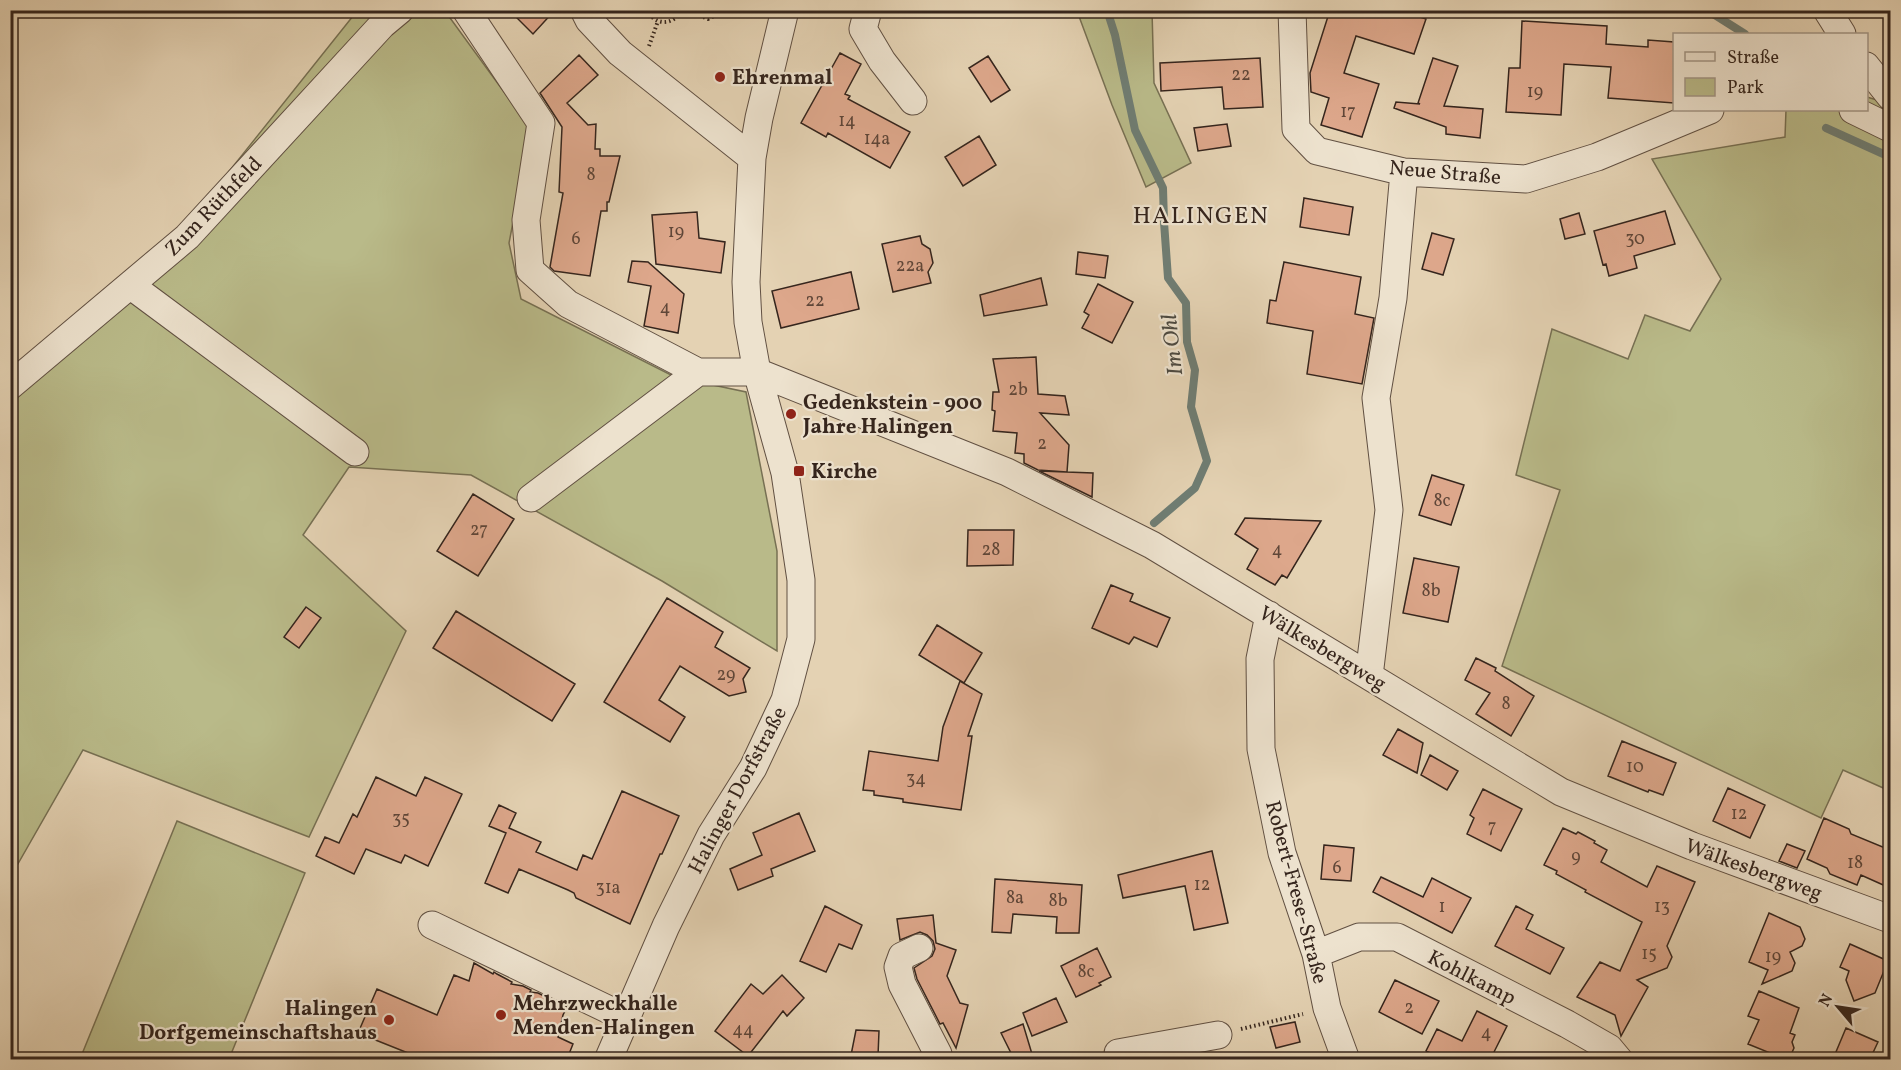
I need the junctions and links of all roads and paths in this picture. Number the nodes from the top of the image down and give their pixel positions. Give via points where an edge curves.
1 (400, 10) edge
2 (466, 10) edge
3 (584, 10) edge
4 (647, 10) edge
5 (682, 10) edge
6 (687, 10) edge
7 (726, 10) edge
8 (785, 10) edge
9 (868, 10) edge
10 (1292, 10) edge
11 (1827, 10) edge
12 (1841, 33) edge
13 (1868, 68) edge
14 (1890, 96) edge
15 (913, 101) dead end
16 (1708, 111) edge
17 (1855, 111) edge
18 (1890, 128) edge
19 (752, 158) junction
20 (1404, 172) junction
21 (130, 285) junction
22 (698, 372) junction
23 (757, 372) junction
24 (10, 386) edge
25 (355, 452) dead end
26 (531, 498) dead end
27 (1269, 615) junction
28 (1369, 676) junction
29 (1890, 919) edge
30 (432, 926) dead end
31 (919, 948) dead end
32 (1316, 954) junction
33 (1327, 1008) junction
34 (626, 1018) junction
35 (1218, 1035) joint
36 (608, 1059) edge
37 (939, 1059) edge
38 (1118, 1059) edge
39 (1346, 1059) edge
40 (1619, 1059) edge

1 - 21 street, Zum Rüthfeld via 187,237
2 - 22 street via 541,123 526,219 530,270 568,304
3 - 19 street via 588,20 620,53
4 - 5 path via 655,20 667,22
6 - 7 path via 708,20
8 - 19 street, Halinger Dorfstraße
9 - 15 street via 863,29
10 - 20 street, Neue Straße via 1296,129 1317,151
11 - 12 street
13 - 14 street
16 - 20 street, Neue Straße via 1597,157 1526,179
17 - 18 street
19 - 23 street, Halinger Dorfstraße via 746,282
20 - 28 street via 1393,298 1376,398 1389,510
21 - 24 street, Zum Rüthfeld
21 - 25 street
22 - 23 street
22 - 26 street
23 - 27 street, Wälkesbergweg via 1007,472 1152,545
23 - 34 street, Halinger Dorfstraße via 785,473 801,580 801,639 785,700 753,768 711,835
27 - 28 street, Wälkesbergweg
27 - 32 street, Robert-Frese-Straße via 1260,659 1261,749 1282,853
28 - 29 street, Wälkesbergweg via 1561,792 1692,846
30 - 34 street
31 - 37 street via 902,956 898,967 902,984
32 - 33 street, Robert-Frese-Straße
32 - 40 street, Kohlkamp via 1359,937 1397,937 1567,1024 1609,1048
33 - 35 path
33 - 39 street, Robert-Frese-Straße
34 - 36 street, Halinger Dorfstraße
35 - 38 street via 1118,1053

